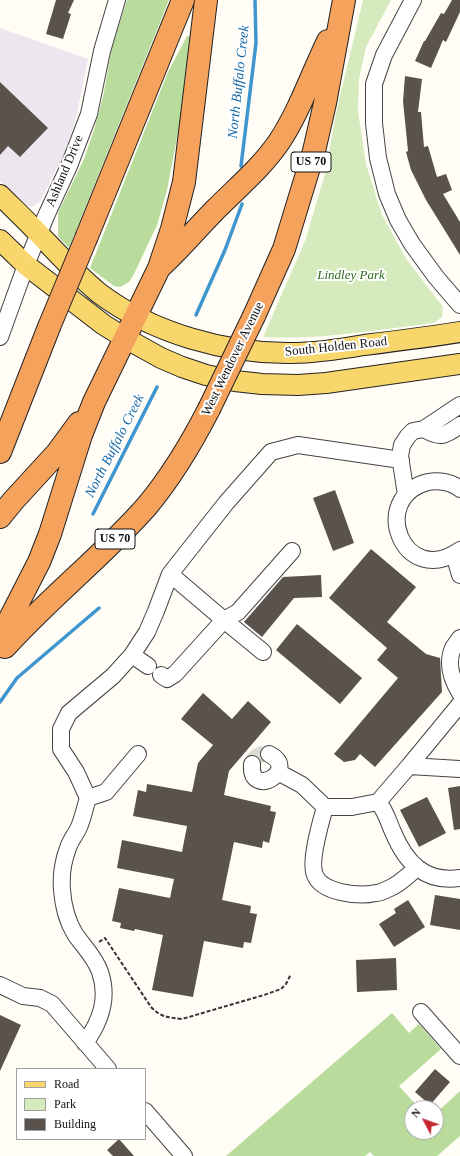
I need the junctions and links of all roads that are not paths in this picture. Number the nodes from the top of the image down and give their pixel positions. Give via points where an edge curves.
1 (117, 0) edge
2 (184, 0) edge
3 (206, 0) edge
4 (413, 0) edge
5 (342, 6) edge
6 (0, 195) edge
7 (39, 234) junction
8 (0, 240) edge
9 (26, 265) junction
10 (159, 268) junction
11 (460, 304) edge
12 (135, 317) junction
13 (460, 332) edge
14 (0, 337) edge
15 (125, 338) junction
16 (460, 364) edge
17 (94, 402) junction
18 (460, 405) edge
19 (437, 420) junction
20 (460, 425) edge
21 (424, 429) junction
22 (445, 435) junction
23 (0, 452) edge
24 (401, 460) junction
25 (460, 489) edge
26 (406, 495) junction
27 (0, 517) edge
28 (292, 551) dead end
29 (457, 552) edge
30 (170, 574) junction
31 (460, 575) edge
32 (224, 620) junction
33 (0, 638) edge
34 (460, 638) edge
35 (0, 652) edge
36 (263, 652) dead end
37 (132, 655) junction
38 (460, 693) edge
39 (460, 704) edge
40 (138, 754) dead end
41 (269, 754) dead end
42 (252, 764) dead end
43 (409, 766) junction
44 (460, 769) edge
45 (278, 772) junction
46 (88, 798) junction
47 (378, 802) junction
48 (326, 807) junction
49 (417, 868) junction
50 (460, 878) edge
51 (0, 986) edge
52 (421, 1012) dead end
53 (85, 1042) junction
54 (460, 1056) edge
55 (107, 1068) edge
56 (146, 1112) edge
57 (184, 1156) edge

1 - 7 street, Ashland Drive via 102,51 89,114
2 - 23 highway, bridge
3 - 10 highway via 184,182
4 - 11 street via 384,55 374,84 374,123 378,158 387,194 398,220 436,277
5 - 10 highway via 279,142 183,246
5 - 35 highway, West Wendover Avenue / US 70, bridge via 325,103 310,166 284,249 209,409 172,475 147,506
6 - 7 main road, South Holden Road
7 - 9 street, Ashland Drive
7 - 12 main road, South Holden Road via 87,283
8 - 9 main road
9 - 14 street, Ashland Drive
9 - 15 main road
10 - 12 highway
12 - 13 main road, South Holden Road via 200,340 227,347 266,352 292,353 344,348
12 - 15 highway
15 - 16 main road via 161,358 188,369 228,380 262,384 326,383
15 - 17 highway
17 - 27 highway via 57,453
17 - 33 highway via 40,562
18 - 19 street
19 - 21 street
19 - 22 street
20 - 22 street
21 - 22 street via 434,435
21 - 24 street via 413,431 408,436 402,445
24 - 26 street
24 - 30 street via 298,445 271,452 226,503
25 - 26 street via 449,483 432,481 422,484
26 - 29 street via 397,515 397,529 402,543 412,553 425,559 440,559
28 - 32 street via 238,612
29 - 31 street
30 - 32 street
30 - 37 street via 156,611
32 - 36 street
32 - 37 street via 176,674 167,679
34 - 38 street via 453,649 450,665 452,681
37 - 46 street via 113,676 69,713 61,729 61,749 76,772
39 - 43 street
40 - 46 street via 106,792
41 - 45 street via 278,763
42 - 45 street via 252,773 263,781 272,779
43 - 44 street
43 - 47 street
45 - 48 street via 302,785
46 - 53 street via 79,826 68,848 62,871 66,913 74,933 100,971 104,992 102,1010 95,1029
47 - 48 street via 352,807
47 - 49 street via 385,810 405,855
48 - 49 street via 313,866 319,882 338,891 376,893 391,888
49 - 50 street via 434,877
51 - 53 street via 52,1004
52 - 54 street
53 - 55 street
56 - 57 street

